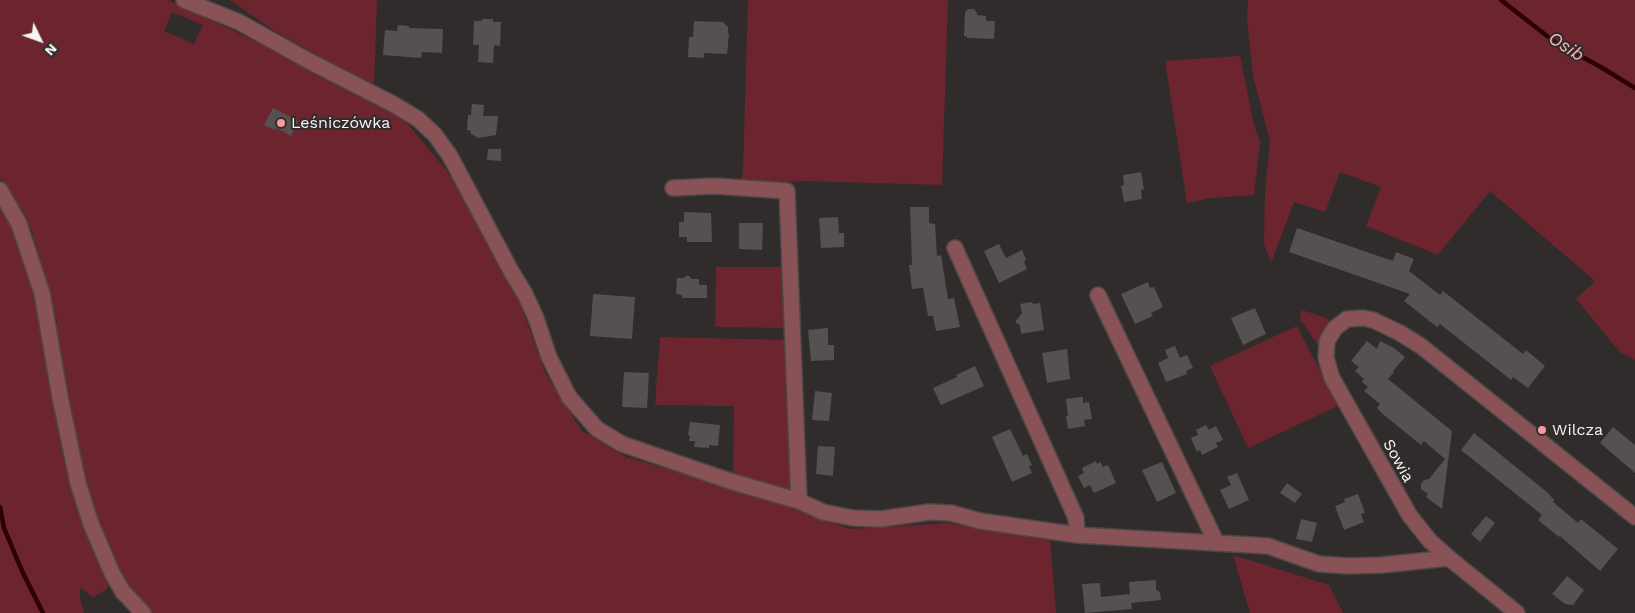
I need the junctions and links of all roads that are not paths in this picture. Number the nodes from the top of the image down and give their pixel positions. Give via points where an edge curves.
1 (184, 0) edge
2 (673, 188) dead end
3 (0, 190) edge
4 (956, 248) dead end
5 (1098, 295) dead end
6 (800, 501) junction
7 (1635, 517) edge
8 (1078, 535) junction
9 (1216, 542) junction
10 (1449, 558) junction
11 (143, 613) edge
12 (1517, 613) edge

1 - 6 street via 239,22 393,104 418,119 435,135 450,156 525,294 569,397 597,429 640,452
2 - 6 street via 714,186 787,191
3 - 11 street via 19,224 42,293 78,483 91,524 123,592
4 - 8 street via 1076,518
5 - 9 street
6 - 8 street via 823,512 853,518 951,513 980,521
7 - 10 street, Sowia via 1421,346 1373,320 1347,319 1335,328 1327,341 1326,358 1332,378 1410,516
8 - 9 street
9 - 10 street via 1268,546 1320,564 1349,566
10 - 12 street, Sowia

